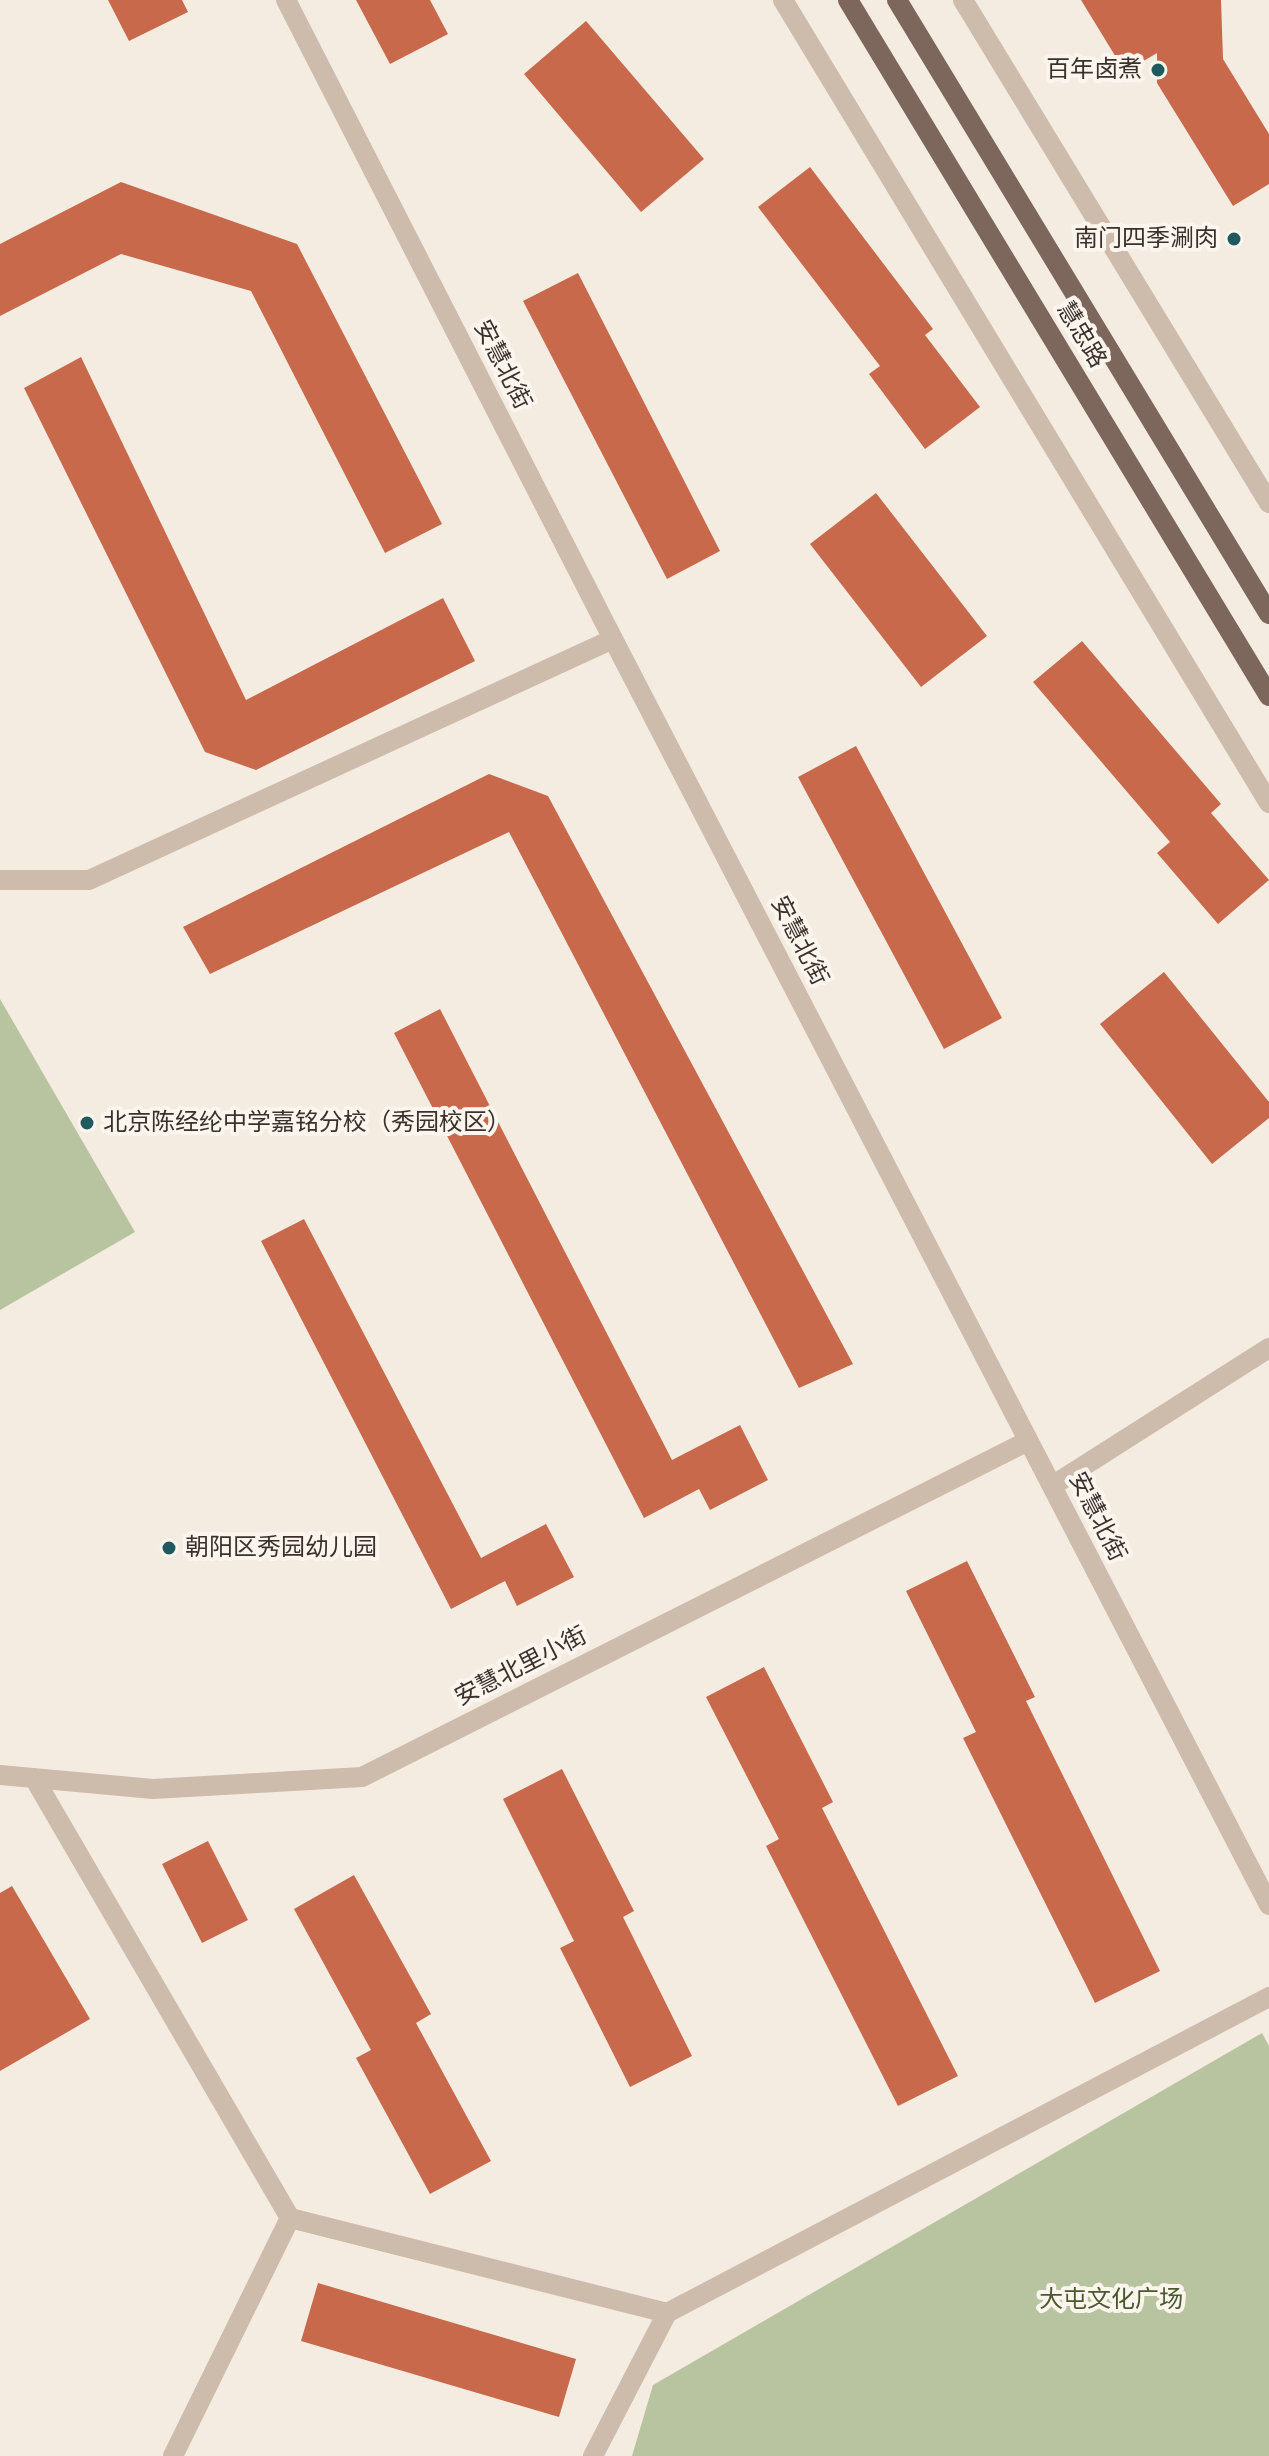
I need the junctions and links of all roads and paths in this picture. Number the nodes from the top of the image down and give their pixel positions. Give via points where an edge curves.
1 (286, 0) edge
2 (783, 0) edge
3 (848, 0) edge
4 (897, 0) edge
5 (963, 0) edge
6 (1269, 503) edge
7 (1269, 614) edge
8 (613, 639) junction
9 (1269, 696) edge
10 (1269, 803) edge
11 (0, 880) edge
12 (1269, 1348) edge
13 (1028, 1441) junction
14 (1052, 1486) junction
15 (0, 1775) edge
16 (34, 1778) junction
17 (1269, 1905) edge
18 (1269, 1997) edge
19 (290, 2218) junction
20 (667, 2313) junction
21 (173, 2456) edge
22 (593, 2456) edge

1 - 8 street, 安慧北街
2 - 10 street
3 - 9 main road, 慧忠路
4 - 7 main road, 慧忠路
5 - 6 street
8 - 11 street via 89,880
8 - 13 street, 安慧北街
12 - 14 street
13 - 14 street, 安慧北街
13 - 16 street, 安慧北里小街 via 362,1777 153,1789
14 - 17 street, 安慧北街
15 - 16 street, 安慧北里小街
16 - 19 street
18 - 20 street
19 - 20 street
19 - 21 street
20 - 22 street

